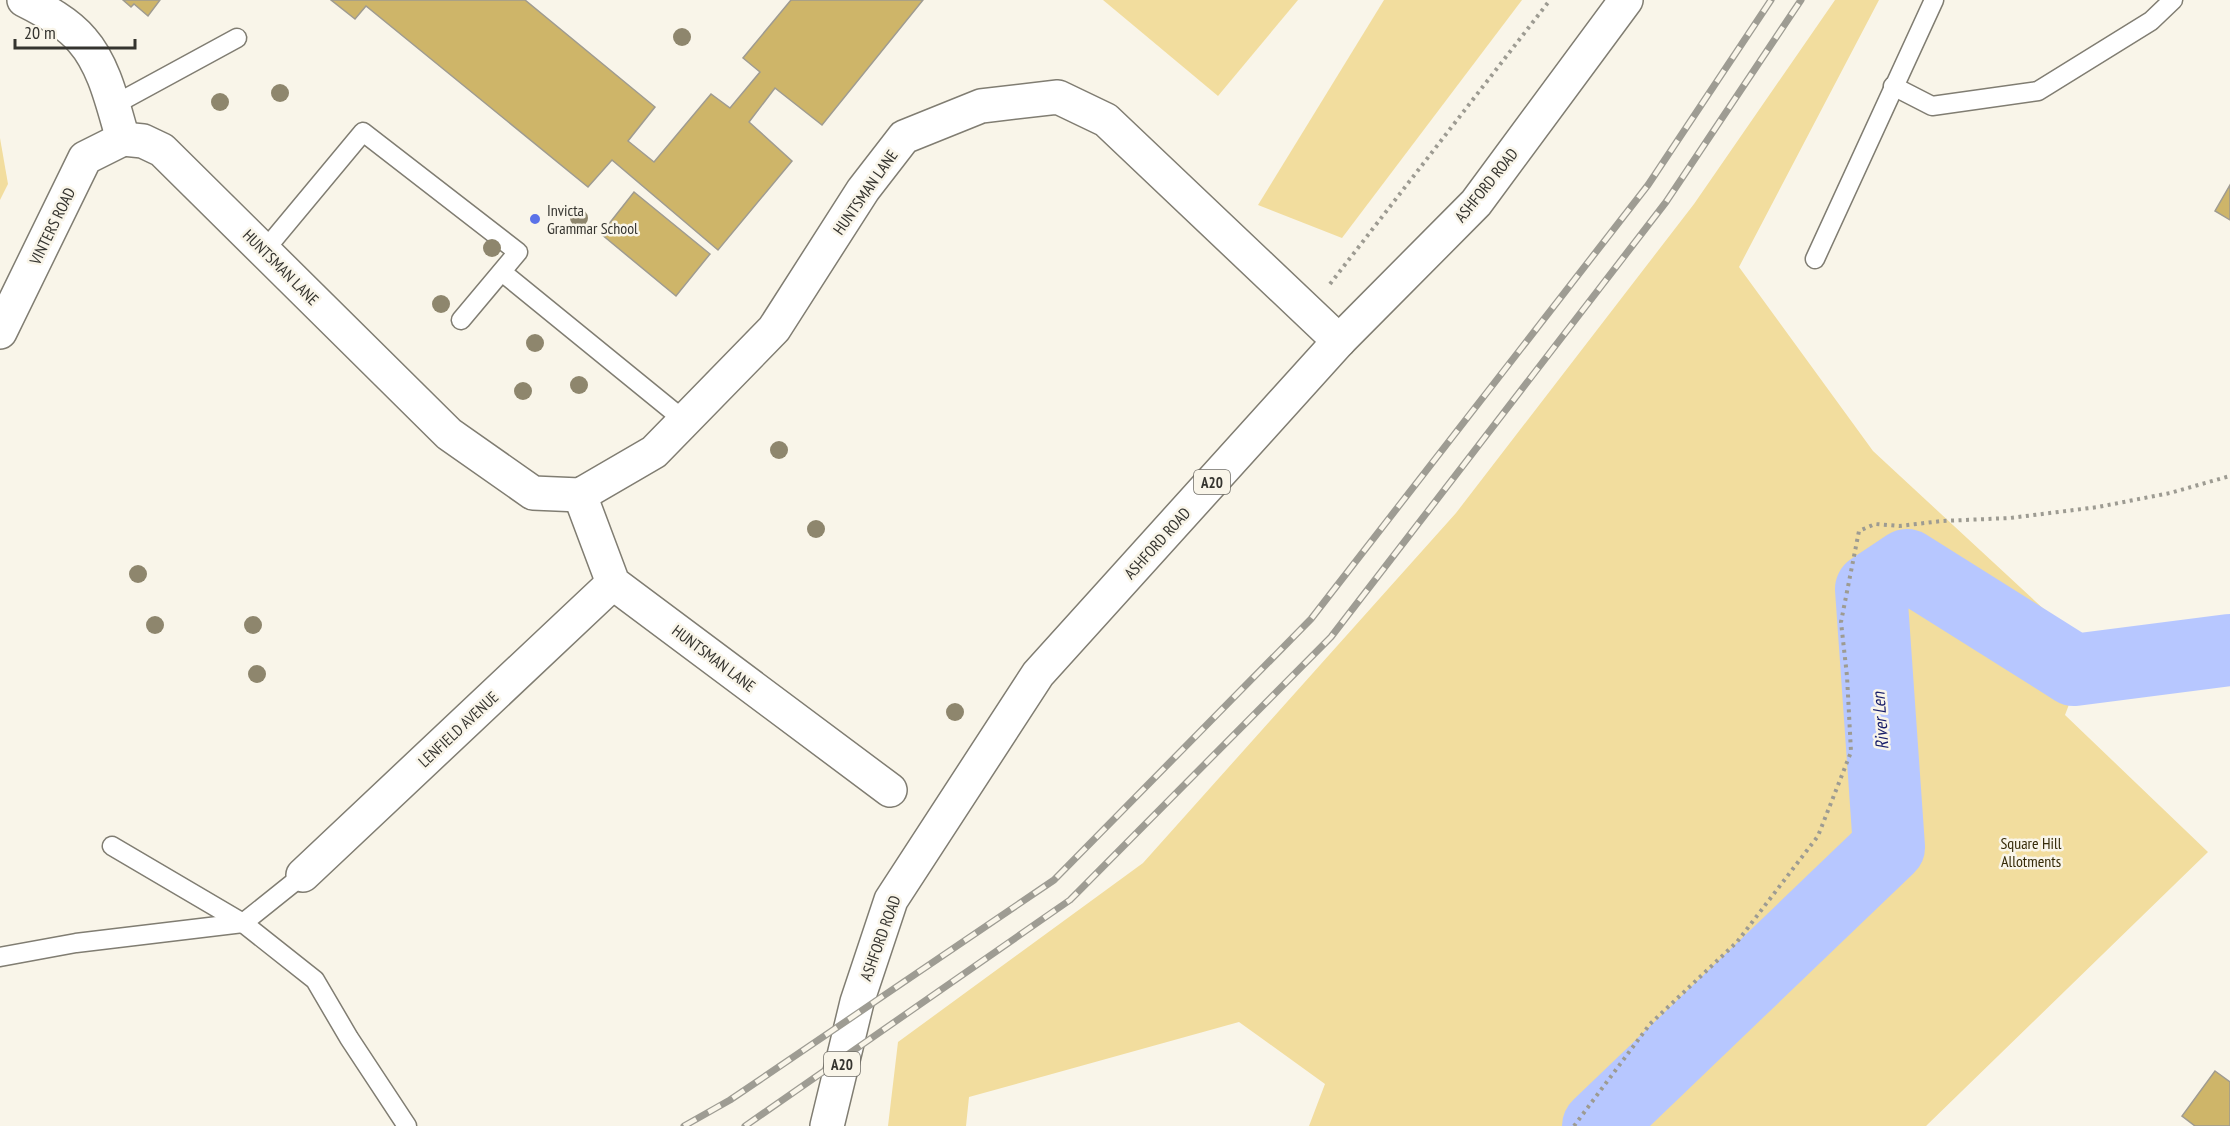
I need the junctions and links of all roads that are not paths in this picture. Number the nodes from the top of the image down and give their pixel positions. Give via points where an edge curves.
1 (24, 0) edge
2 (1626, 0) edge
3 (1934, 0) edge
4 (2173, 0) edge
5 (237, 39) dead end
6 (1893, 86) junction
7 (112, 106) junction
8 (123, 139) junction
9 (264, 251) junction
10 (1815, 259) dead end
11 (502, 272) junction
12 (461, 320) dead end
13 (0, 332) edge
14 (1339, 341) junction
15 (685, 421) junction
16 (580, 495) junction
17 (613, 583) junction
18 (890, 790) dead end
19 (112, 846) dead end
20 (303, 875) joint
21 (243, 923) junction
22 (0, 957) edge
23 (407, 1126) edge
24 (827, 1126) edge

1 - 7 street via 45,10 82,40 101,72
2 - 14 street, ASHFORD ROAD / A20 via 1476,203
3 - 6 lane
4 - 6 lane via 2151,21 2038,91 1932,106
5 - 7 lane
6 - 10 lane
7 - 8 street
8 - 9 street, HUNTSMAN LANE via 143,141 162,150
8 - 13 street, VINTERS ROAD via 85,158
9 - 11 lane via 363,132 518,252
9 - 16 street, HUNTSMAN LANE via 449,434 533,493
11 - 12 lane
11 - 15 lane
14 - 15 street, HUNTSMAN LANE via 1106,120 1058,97 981,106 904,137 863,190 774,329
14 - 24 street, ASHFORD ROAD / A20 via 1038,674 936,828 891,900 857,1002
15 - 16 street, HUNTSMAN LANE via 654,452
16 - 17 street
17 - 18 street, HUNTSMAN LANE
17 - 20 street, LENFIELD AVENUE
19 - 21 lane
20 - 21 lane
21 - 22 lane via 76,943
21 - 23 lane via 315,980

